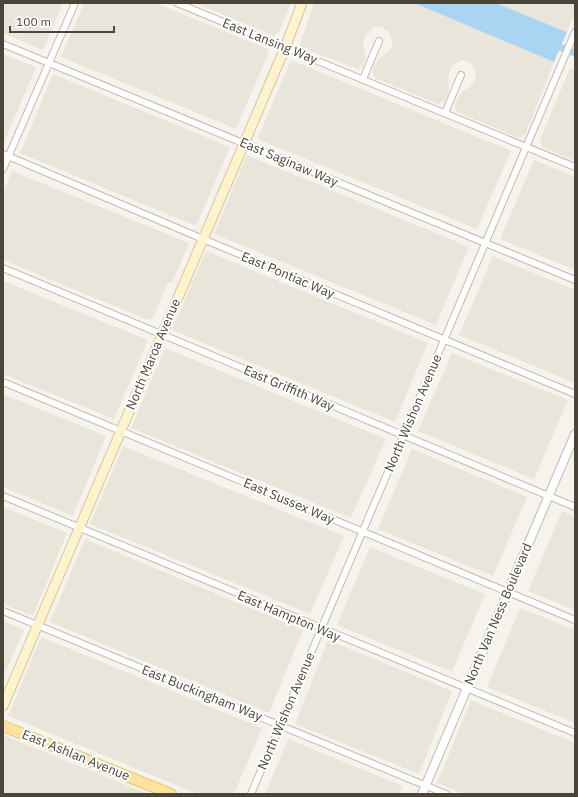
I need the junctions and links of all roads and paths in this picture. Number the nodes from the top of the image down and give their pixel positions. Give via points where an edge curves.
1 (75, 3) edge
2 (177, 3) edge
3 (302, 3) edge
4 (575, 32) edge
5 (378, 42) dead end
6 (3, 44) edge
7 (285, 48) junction
8 (48, 62) junction
9 (461, 75) dead end
10 (363, 79) junction
11 (445, 113) junction
12 (243, 142) junction
13 (526, 147) junction
14 (6, 155) edge
15 (575, 167) edge
16 (3, 169) edge
17 (202, 239) junction
18 (484, 243) junction
19 (3, 268) edge
20 (575, 280) edge
21 (161, 335) junction
22 (444, 340) junction
23 (3, 382) edge
24 (575, 394) edge
25 (120, 431) junction
26 (575, 434) edge
27 (404, 437) junction
28 (3, 496) edge
29 (549, 496) junction
30 (575, 507) edge
31 (79, 528) junction
32 (363, 532) junction
33 (508, 592) junction
34 (3, 611) edge
35 (575, 620) edge
36 (38, 625) junction
37 (322, 630) junction
38 (467, 689) junction
39 (3, 706) edge
40 (280, 725) junction
41 (3, 726) edge
42 (575, 733) edge
43 (425, 786) junction
44 (171, 794) edge
45 (251, 794) edge
46 (422, 794) edge
47 (446, 794) edge

1 - 8 street
2 - 7 street, East Lansing Way
3 - 7 main road, North Maroa Avenue
4 - 13 street, North Wishon Avenue
5 - 10 street
6 - 8 street, East Saginaw Way
7 - 10 street, East Lansing Way
7 - 12 main road, North Maroa Avenue
8 - 12 street, East Saginaw Way
8 - 14 street
9 - 11 street
10 - 11 street, East Lansing Way
11 - 13 street, East Lansing Way
12 - 17 main road, North Maroa Avenue
12 - 18 street, East Saginaw Way
13 - 15 street, East Lansing Way
13 - 18 street, North Wishon Avenue
14 - 16 street
14 - 17 street, East Pontiac Way
17 - 21 main road, North Maroa Avenue
17 - 22 street, East Pontiac Way
18 - 20 street, East Saginaw Way
18 - 22 street, North Wishon Avenue
19 - 21 street, East Griffith Way
21 - 25 main road, North Maroa Avenue
21 - 27 street, East Griffith Way
22 - 24 street, East Pontiac Way
22 - 27 street, North Wishon Avenue
23 - 25 street, East Sussex Way
25 - 31 main road, North Maroa Avenue
25 - 32 street, East Sussex Way
26 - 29 street, North Van Ness Boulevard
27 - 29 street, East Griffith Way
27 - 32 street, North Wishon Avenue
28 - 31 street, East Hampton Way
29 - 30 street, East Griffith Way
29 - 33 street, North Van Ness Boulevard
31 - 36 main road, North Maroa Avenue
31 - 37 street, East Hampton Way
32 - 33 street, East Sussex Way
32 - 37 street, North Wishon Avenue
33 - 35 street, East Sussex Way
33 - 38 street, North Van Ness Boulevard
34 - 36 street, East Buckingham Way
36 - 39 main road, North Maroa Avenue
36 - 40 street, East Buckingham Way
37 - 38 street, East Hampton Way
37 - 40 street, North Wishon Avenue
38 - 42 street, East Hampton Way
38 - 43 street, North Van Ness Boulevard
40 - 43 street, East Buckingham Way
40 - 45 street, North Wishon Avenue
41 - 44 main road, East Ashlan Avenue
43 - 46 street, North Van Ness Boulevard
43 - 47 street, East Buckingham Way

